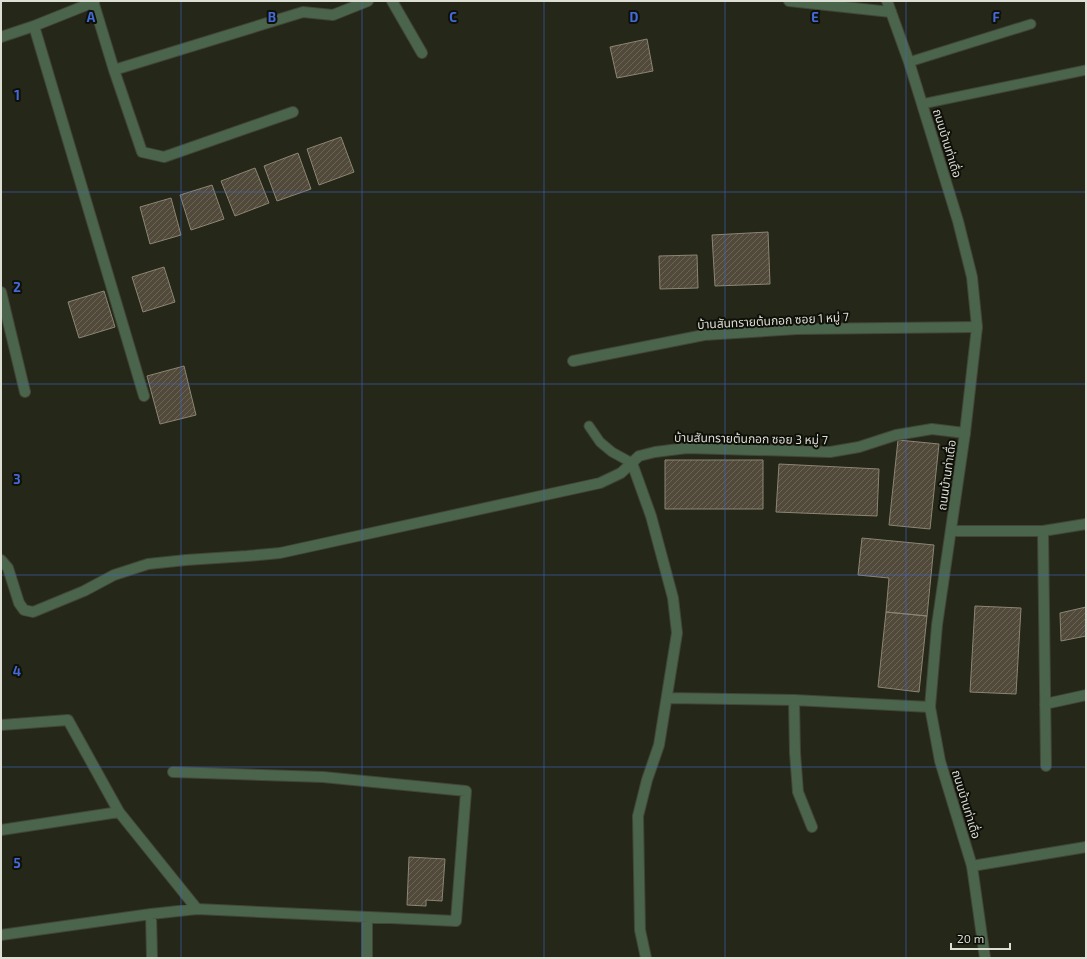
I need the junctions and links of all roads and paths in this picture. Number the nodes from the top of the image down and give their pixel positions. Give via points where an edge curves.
1 (368, 1) edge
2 (392, 1) edge
3 (789, 1) edge
4 (887, 1) edge
5 (93, 2) edge
6 (891, 12) junction
7 (1031, 24) dead end
8 (34, 26) junction
9 (1, 37) edge
10 (422, 53) dead end
11 (909, 62) junction
12 (114, 70) junction
13 (1086, 70) edge
14 (922, 104) junction
15 (293, 112) dead end
16 (1, 292) edge
17 (977, 327) junction
18 (573, 361) dead end
19 (25, 392) dead end
20 (144, 396) dead end
21 (589, 426) dead end
22 (965, 432) junction
23 (632, 463) junction
24 (1086, 524) edge
25 (951, 531) junction
26 (1042, 531) junction
27 (1, 560) edge
28 (1086, 695) edge
29 (667, 698) junction
30 (794, 700) junction
31 (1045, 704) junction
32 (930, 707) junction
33 (1, 725) edge
34 (1046, 766) dead end
35 (173, 772) dead end
36 (119, 812) junction
37 (812, 827) dead end
38 (1, 830) edge
39 (1086, 847) edge
40 (972, 866) junction
41 (197, 909) junction
42 (151, 914) junction
43 (367, 917) junction
44 (1, 935) edge
45 (152, 958) edge
46 (366, 958) edge
47 (646, 958) edge
48 (984, 958) edge

1 - 12 street via 333,15 303,12
2 - 10 street
3 - 6 street
4 - 6 street, ถนนบ้านท่าเดื่อ
5 - 8 street
5 - 12 street
6 - 11 street, ถนนบ้านท่าเดื่อ
7 - 11 lane
8 - 9 street
8 - 20 street
11 - 14 street, ถนนบ้านท่าเดื่อ
12 - 15 street via 142,152 164,157
13 - 14 lane
14 - 17 street, ถนนบ้านท่าเดื่อ via 971,270
16 - 19 street
17 - 18 street, บ้านสันทรายต้นกอก ซอย 1 หมู่ 7 via 797,329 704,335
17 - 22 street, ถนนบ้านท่าเดื่อ
21 - 23 lane via 606,448
22 - 23 street, บ้านสันทรายต้นกอก ซอย 3 หมู่ 7 via 932,429 896,435 859,447 830,452 687,448 639,456
22 - 25 street, ถนนบ้านท่าเดื่อ
23 - 27 street, บ้านสันทรายต้นกอก ซอย 3 หมู่ 7 via 621,474 600,482 280,553 148,564 114,575 84,591 33,612 24,610 18,603 8,568
23 - 29 street via 651,516 673,598 678,633
24 - 26 street
25 - 26 street
25 - 32 street, ถนนบ้านท่าเดื่อ via 937,624
26 - 31 street
28 - 31 street
29 - 30 street
29 - 47 street via 659,745 638,816 640,930
30 - 32 street
30 - 37 street via 798,792
31 - 34 street
32 - 40 street, ถนนบ้านท่าเดื่อ via 940,761
33 - 36 street via 68,720
35 - 43 street via 323,777 466,791 456,921
36 - 38 street
36 - 41 street
39 - 40 street
40 - 48 street, ถนนบ้านท่าเดื่อ
41 - 42 street
41 - 43 street
42 - 44 street
42 - 45 street
43 - 46 street

